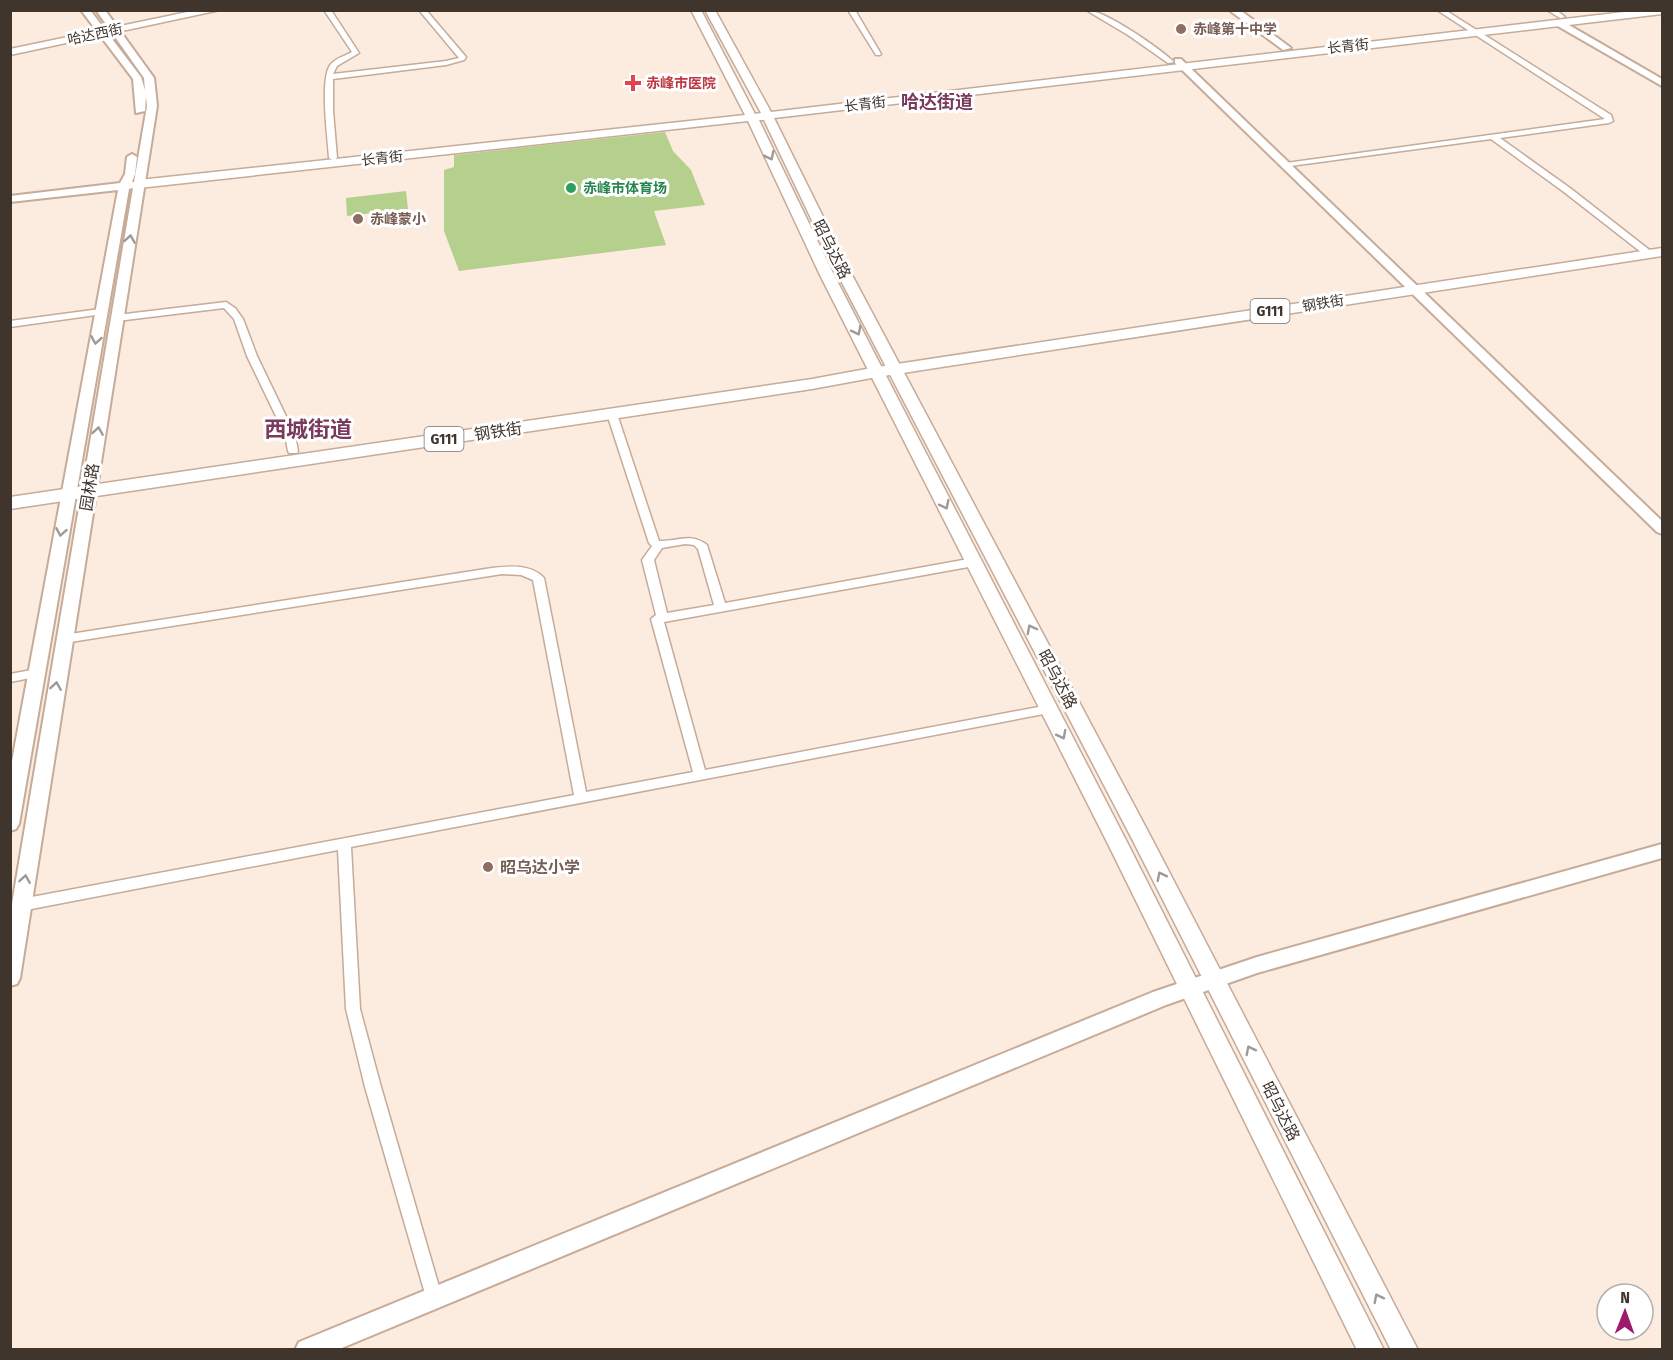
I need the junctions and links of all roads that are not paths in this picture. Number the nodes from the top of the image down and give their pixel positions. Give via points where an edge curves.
1 (85, 10) edge
2 (100, 10) edge
3 (186, 10) edge
4 (214, 10) edge
5 (327, 10) edge
6 (422, 10) edge
7 (696, 10) edge
8 (710, 10) edge
9 (851, 10) edge
10 (1089, 10) edge
11 (1233, 10) edge
12 (1244, 10) edge
13 (1440, 10) edge
14 (1550, 10) edge
15 (1624, 10) edge
16 (1662, 11) edge
17 (1560, 20) junction
18 (107, 28) junction
19 (1471, 30) junction
20 (10, 46) edge
21 (1291, 48) junction
22 (10, 52) edge
23 (878, 54) dead end
24 (364, 63) junction
25 (1177, 63) junction
26 (330, 77) junction
27 (1662, 83) edge
28 (758, 114) junction
29 (1493, 137) junction
30 (333, 158) junction
31 (1286, 165) junction
32 (131, 185) junction
33 (10, 199) edge
34 (1656, 253) edge
35 (1414, 289) junction
36 (100, 312) junction
37 (117, 318) junction
38 (10, 324) edge
39 (886, 370) junction
40 (612, 414) junction
41 (293, 450) junction
42 (89, 486) junction
43 (69, 489) junction
44 (10, 492) edge
45 (10, 503) edge
46 (1662, 529) edge
47 (658, 545) junction
48 (974, 562) junction
49 (720, 607) junction
50 (662, 618) junction
51 (64, 639) junction
52 (37, 673) junction
53 (10, 678) edge
54 (1049, 709) junction
55 (700, 775) junction
56 (581, 798) junction
57 (10, 824) edge
58 (344, 843) junction
59 (1662, 851) edge
60 (21, 905) junction
61 (10, 978) edge
62 (1213, 980) junction
63 (1188, 988) junction
64 (434, 1297) junction
65 (307, 1350) edge
66 (1371, 1350) edge
67 (1405, 1350) edge

1 - 18 street, 园林路
2 - 18 street, 园林路
3 - 18 main road, 哈达西街
4 - 18 main road, 哈达西街
5 - 24 street
6 - 24 street via 462,59 446,63
7 - 28 main road, 昭乌达路
8 - 28 main road, 昭乌达路
9 - 23 street
10 - 25 street
11 - 21 street
12 - 21 street
13 - 19 street
14 - 17 street
15 - 17 main road, 长青街
16 - 17 main road, 长青街
17 - 19 main road, 长青街
17 - 27 street
18 - 20 main road, 哈达西街
18 - 22 main road, 哈达西街
18 - 32 street, 园林路 via 144,69 152,85 152,106
19 - 21 main road, 长青街
19 - 25 main road, 长青街
19 - 29 street via 1609,121
21 - 25 main road, 长青街
24 - 26 street
24 - 26 street via 335,64
25 - 28 main road, 长青街
25 - 31 street
26 - 30 street
28 - 30 main road, 长青街
28 - 32 main road, 长青街
28 - 39 main road, 昭乌达路 via 827,275
29 - 31 street
29 - 34 street
30 - 32 main road, 长青街 via 165,176
31 - 35 street
32 - 33 street, 长青街
32 - 36 street, 园林路
37 -> 32 street, 园林路
34 - 35 highway, 钢铁街 / G111
35 - 39 highway, 钢铁街 / G111
35 - 46 street
36 - 38 street
36 -> 43 street, 园林路
37 - 41 street via 226,304 241,321 246,344 290,435
42 -> 37 street, 园林路
39 - 40 highway, 钢铁街 / G111
39 - 41 highway, 钢铁街 via 809,376
39 -> 48 main road, 昭乌达路
62 -> 39 main road, 昭乌达路
40 - 42 highway, 钢铁街 / G111
40 - 47 street via 654,543
41 - 42 highway, 钢铁街
42 - 43 highway, 钢铁街 / G111
42 - 51 street, 园林路
43 - 44 highway, 钢铁街
43 - 45 highway, 钢铁街 / G111
43 -> 52 street, 园林路
47 - 49 street via 698,542 703,547
47 - 50 street via 648,560
48 - 49 street
48 - 54 main road, 昭乌达路
49 - 50 street
50 - 55 street via 657,619
51 - 56 street via 463,577 529,571 538,578
60 -> 51 street, 园林路
52 - 53 street
52 - 57 street, 园林路
54 - 55 street
54 -> 63 main road, 昭乌达路
55 - 56 street
56 - 58 street
58 - 60 street
58 - 64 street via 353,1009
59 - 62 street
60 - 61 street, 园林路
62 - 63 street
67 -> 62 main road, 昭乌达路
63 - 64 street
63 - 66 main road, 昭乌达路
64 - 65 street

